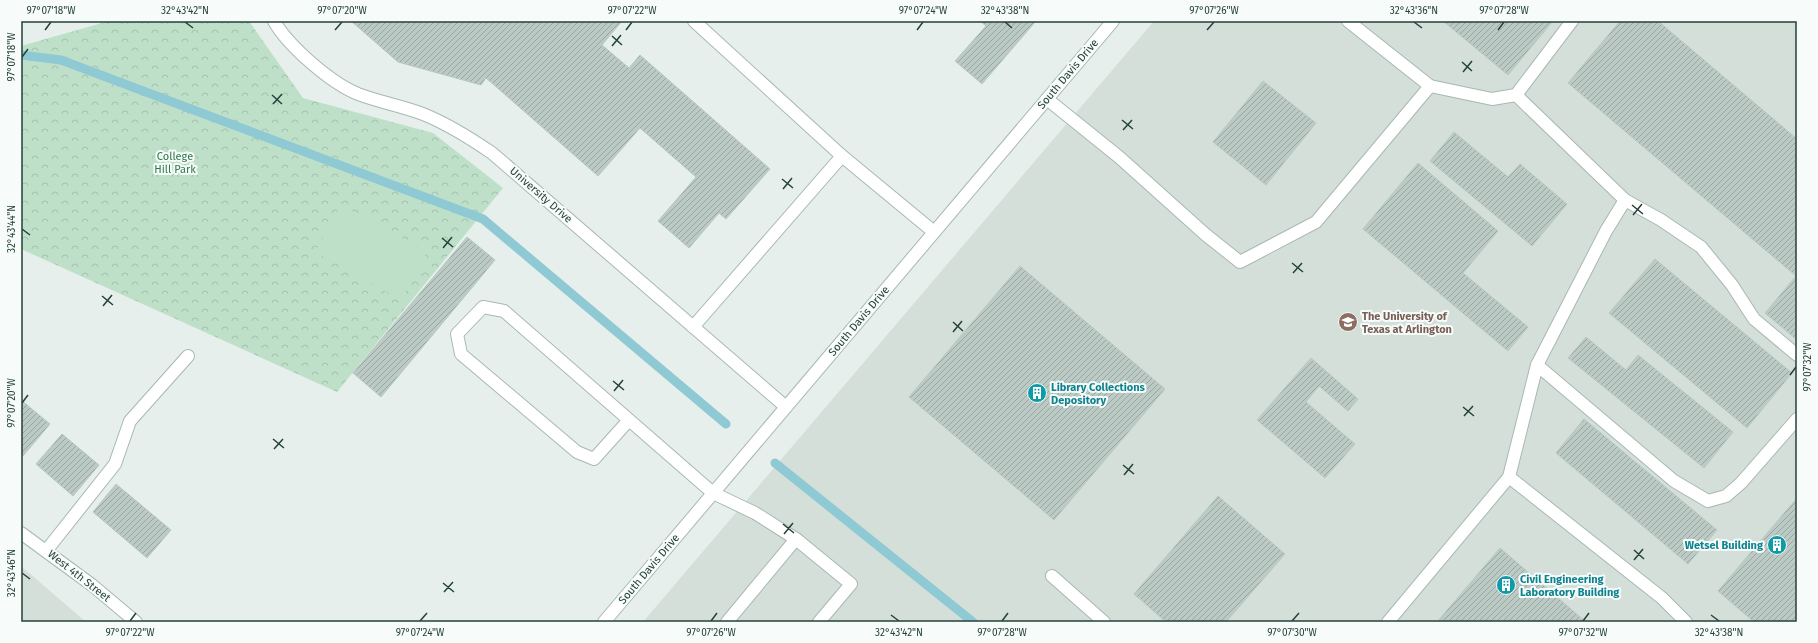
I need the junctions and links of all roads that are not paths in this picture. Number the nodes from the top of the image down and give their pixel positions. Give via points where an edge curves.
1 (274, 21) edge
2 (694, 21) edge
3 (1113, 21) edge
4 (1348, 21) edge
5 (1572, 21) edge
6 (1430, 86) junction
7 (1516, 95) junction
8 (1047, 99) junction
9 (842, 156) junction
10 (1625, 200) junction
11 (934, 232) junction
12 (693, 327) junction
13 (188, 356) dead end
14 (1797, 356) edge
15 (1537, 365) junction
16 (786, 407) junction
17 (1797, 419) edge
18 (629, 420) junction
19 (1509, 477) junction
20 (713, 493) junction
21 (21, 533) edge
22 (796, 540) junction
23 (46, 551) junction
24 (1052, 576) dead end
25 (136, 622) edge
26 (604, 622) edge
27 (727, 622) edge
28 (819, 622) edge
29 (1104, 622) edge
30 (1388, 622) edge
31 (1686, 622) edge

1 - 12 street, University Drive via 280,31 315,67 357,94 422,114 458,131 492,153
2 - 9 street
3 - 8 street, South Davis Drive
4 - 6 street
5 - 7 street
6 - 7 street via 1492,100
6 - 8 street via 1316,222 1240,262 1119,157
7 - 10 street
8 - 11 street, South Davis Drive
9 - 11 street
9 - 12 street
10 - 14 street via 1701,247 1732,285 1754,319
10 - 15 street via 1606,231
11 - 16 street, South Davis Drive
12 - 16 street, University Drive
13 - 23 street via 130,421 115,464
15 - 17 street via 1674,481 1708,501 1726,496 1741,484
15 - 19 street
16 - 20 street, South Davis Drive
18 - 18 street via 504,311 483,307 457,334 461,354 577,452 594,459
18 - 20 street
19 - 30 street
19 - 31 street via 1662,598
20 - 22 street via 755,513
20 - 26 street, South Davis Drive
21 - 23 street, West 4th Street
22 - 27 street
22 - 28 street via 852,584
23 - 25 street, West 4th Street
24 - 29 street

